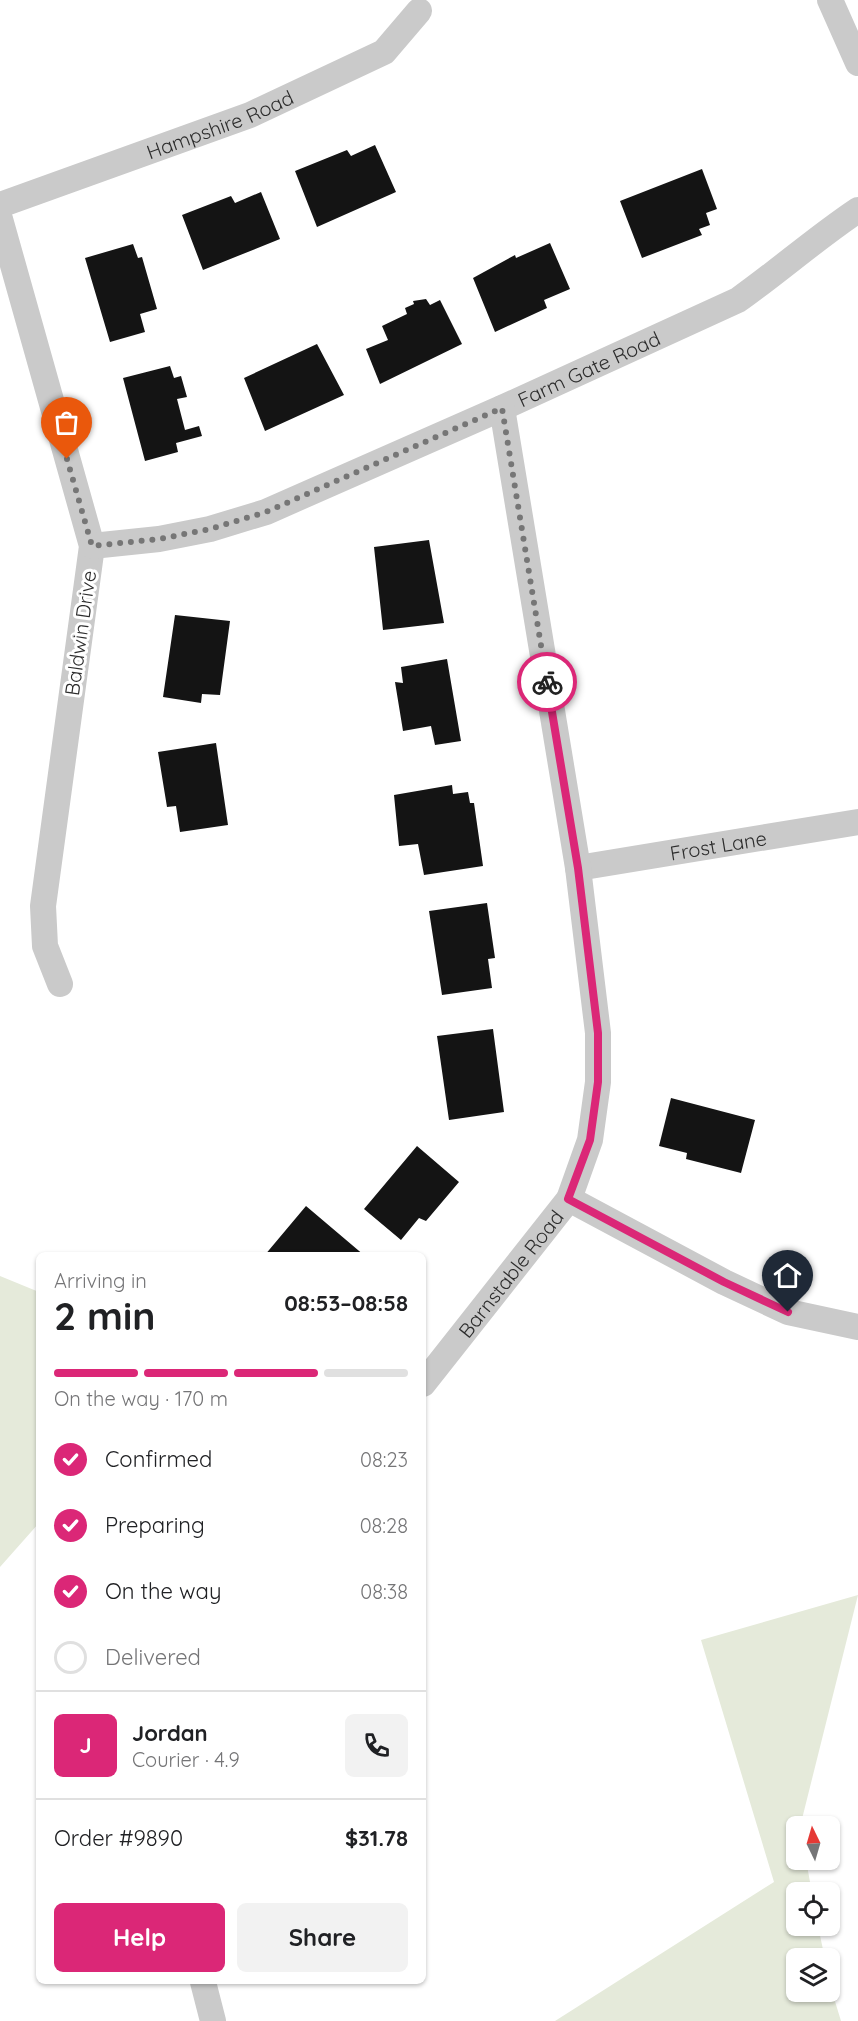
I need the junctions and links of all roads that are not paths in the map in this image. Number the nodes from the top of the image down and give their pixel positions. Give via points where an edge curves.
1 (830, 0) edge
2 (419, 11) dead end
3 (858, 63) edge
4 (0, 205) edge
5 (858, 210) edge
6 (0, 219) edge
7 (502, 408) junction
8 (92, 546) junction
9 (858, 822) edge
10 (578, 868) junction
11 (60, 984) dead end
12 (568, 1199) junction
13 (858, 1327) edge
14 (426, 1380) edge
15 (204, 1984) edge
16 (213, 2021) edge

1 - 3 street
2 - 4 street, Hampshire Road via 384,52 270,105
5 - 7 street, Farm Gate Road via 738,300
6 - 8 street, Baldwin Drive
7 - 8 street, Farm Gate Road via 266,512 159,539
7 - 10 street, Barnstable Road
8 - 11 street, Baldwin Drive via 43,906 45,946
9 - 10 street, Frost Lane
10 - 12 street, Barnstable Road via 598,1033 598,1082 590,1140
12 - 13 street via 788,1312
12 - 14 street, Barnstable Road
15 - 16 street

